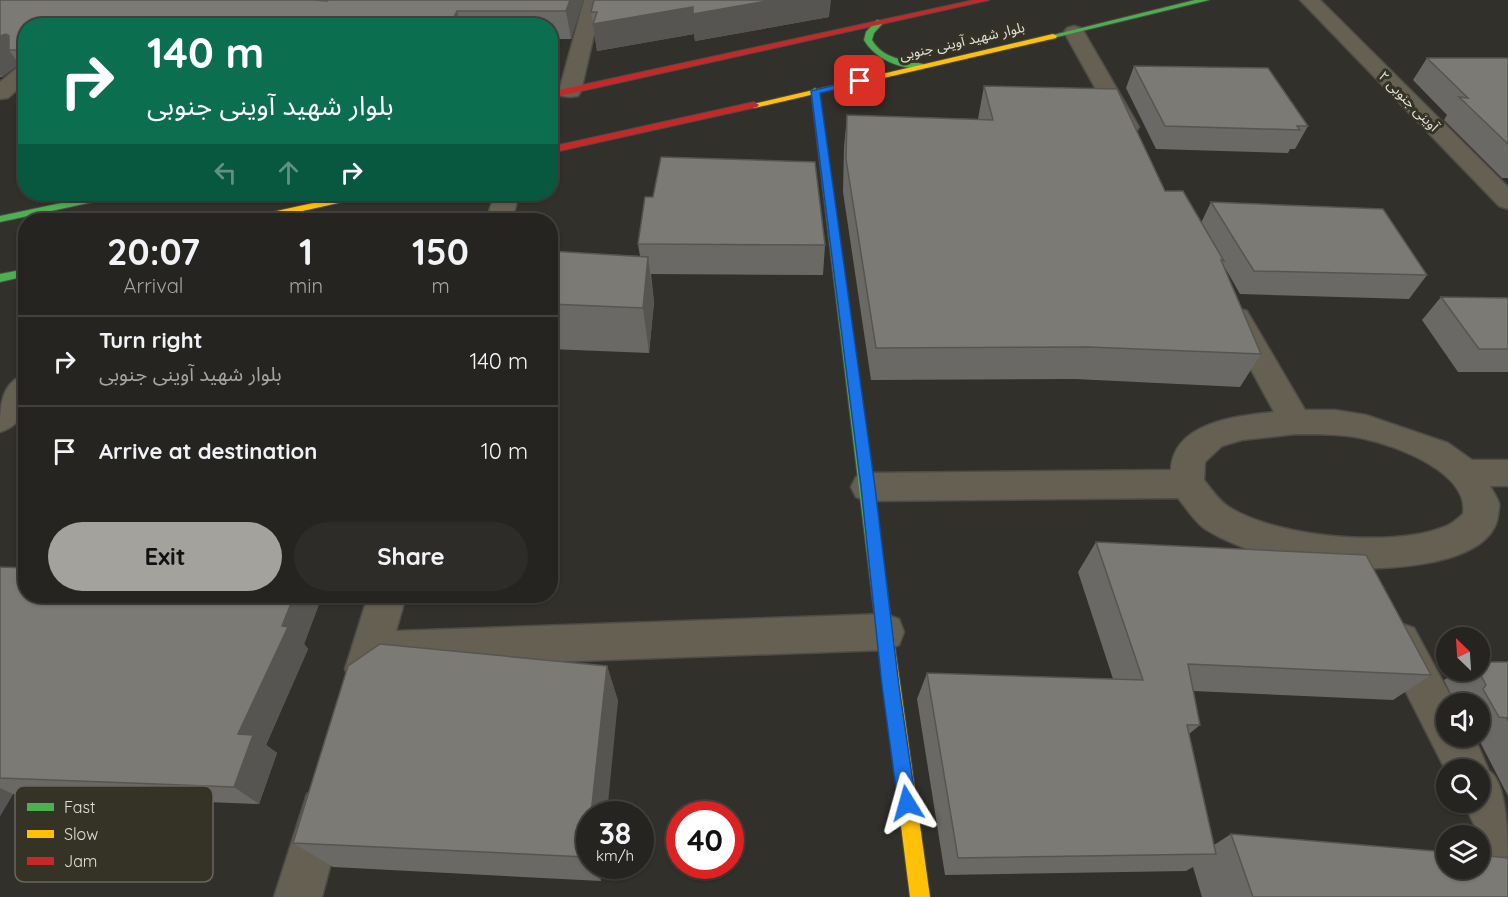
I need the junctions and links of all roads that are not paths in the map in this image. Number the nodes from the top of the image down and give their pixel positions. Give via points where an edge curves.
1 (593, 0) edge
2 (985, 0) edge
3 (1205, 0) edge
4 (1309, 0) edge
5 (880, 22) junction
6 (1074, 32) junction
7 (926, 67) junction
8 (18, 77) edge
9 (815, 91) junction
10 (0, 93) edge
11 (560, 93) edge
12 (1138, 145) edge
13 (558, 148) edge
14 (84, 201) edge
15 (335, 201) edge
16 (1508, 201) edge
17 (28, 213) edge
18 (281, 213) edge
19 (18, 215) edge
20 (0, 219) edge
21 (18, 274) edge
22 (0, 278) edge
23 (1226, 299) edge
24 (18, 396) edge
25 (0, 420) edge
26 (1296, 422) junction
27 (1466, 473) junction
28 (1508, 473) edge
29 (1187, 484) junction
30 (868, 487) junction
31 (1369, 583) junction
32 (385, 603) edge
33 (885, 632) junction
34 (371, 650) junction
35 (354, 706) edge
36 (1436, 709) edge
37 (334, 773) edge
38 (1490, 810) edge
39 (1508, 844) edge
40 (298, 897) edge
41 (920, 897) edge

1 - 11 street
2 - 5 main road
3 - 6 main road, بلوار شهید آوینی جنوبی
4 - 16 street, آوینی جنوبی ۲
5 - 7 main road via 867,37 877,53 899,63
5 - 11 main road
6 - 7 main road, بلوار شهید آوینی جنوبی
6 - 12 street
7 - 9 main road, بلوار شهید آوینی جنوبی
8 - 10 street
9 - 13 main road, بلوار شهید آوینی جنوبی
9 - 30 main road
14 - 17 main road
15 - 18 main road
19 - 20 main road
21 - 22 main road
23 - 26 street
24 - 25 street
26 - 27 street via 1335,422 1396,436 1436,452
26 - 29 street via 1242,428 1211,437 1188,457
27 - 28 street
27 - 31 street via 1482,504 1479,522 1458,538 1429,548 1393,552
29 - 30 street
29 - 31 street via 1216,517 1255,537 1299,547
30 - 33 main road
31 - 36 street
32 - 34 street
33 - 34 street
33 - 41 main road
34 - 35 street
37 - 40 street
38 - 39 street

